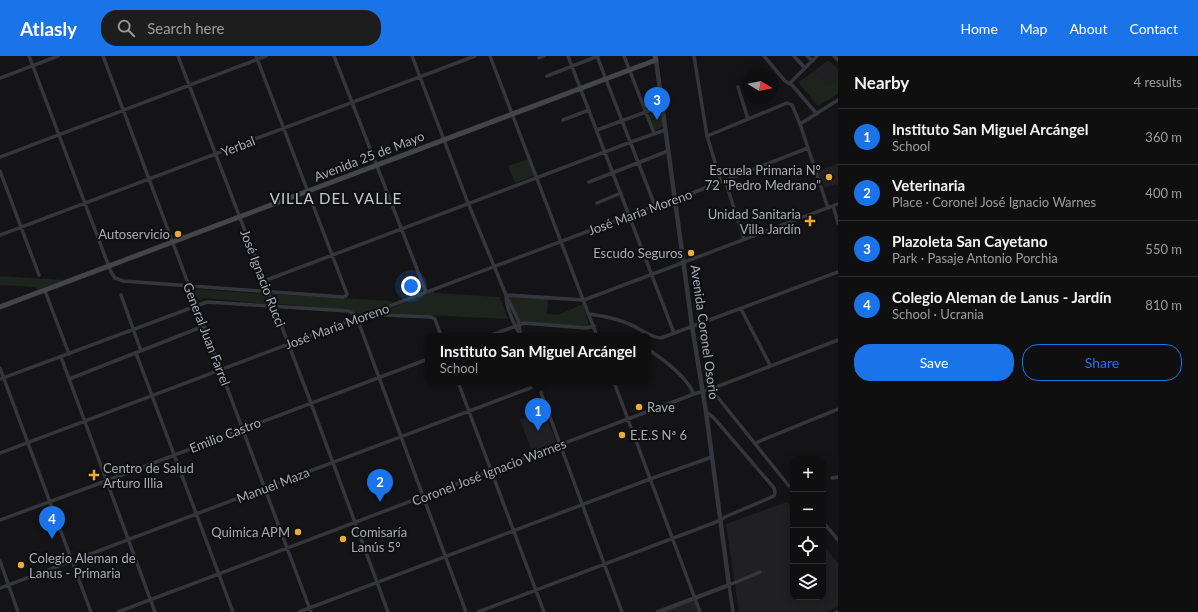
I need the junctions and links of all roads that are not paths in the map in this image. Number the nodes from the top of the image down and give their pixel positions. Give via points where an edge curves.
1 (29, 56) edge
2 (58, 56) edge
3 (103, 56) edge
4 (178, 56) edge
5 (266, 56) edge
6 (334, 56) edge
7 (412, 56) edge
8 (475, 56) edge
9 (490, 56) edge
10 (544, 56) edge
11 (568, 56) edge
12 (597, 56) edge
13 (624, 56) edge
14 (694, 56) edge
15 (764, 56) edge
16 (794, 56) edge
17 (808, 56) edge
18 (817, 56) edge
19 (834, 56) edge
20 (257, 58) edge
21 (539, 58) dead end
22 (656, 58) edge
23 (838, 60) edge
24 (813, 61) junction
25 (33, 65) junction
26 (572, 66) junction
27 (805, 68) junction
28 (629, 69) junction
29 (420, 76) junction
30 (547, 76) dead end
31 (0, 78) edge
32 (606, 78) junction
33 (790, 83) junction
34 (189, 85) junction
35 (738, 87) dead end
36 (581, 88) junction
37 (838, 100) edge
38 (352, 102) junction
39 (662, 106) junction
40 (123, 110) junction
41 (589, 110) junction
42 (646, 111) junction
43 (513, 114) junction
44 (817, 114) junction
45 (748, 119) junction
46 (563, 120) dead end
47 (623, 120) junction
48 (800, 124) junction
49 (283, 128) junction
50 (597, 130) junction
51 (665, 130) junction
52 (60, 134) junction
53 (654, 134) junction
54 (707, 136) junction
55 (444, 140) junction
56 (631, 142) junction
57 (808, 148) junction
58 (668, 151) junction
59 (605, 152) junction
60 (215, 154) junction
61 (0, 157) edge
62 (639, 162) junction
63 (376, 165) junction
64 (0, 171) edge
65 (613, 172) junction
66 (537, 178) junction
67 (149, 179) junction
68 (723, 181) junction
69 (589, 182) dead end
70 (307, 192) junction
71 (621, 193) junction
72 (676, 199) junction
73 (86, 203) junction
74 (597, 203) dead end
75 (468, 204) junction
76 (838, 204) edge
77 (655, 206) junction
78 (833, 206) junction
79 (828, 208) junction
80 (630, 216) junction
81 (239, 218) junction
82 (838, 223) edge
83 (21, 228) junction
84 (400, 229) junction
85 (0, 235) edge
86 (744, 239) junction
87 (562, 242) junction
88 (173, 243) junction
89 (332, 256) junction
90 (684, 261) junction
91 (109, 266) junction
92 (495, 267) junction
93 (838, 272) edge
94 (39, 275) dead end
95 (652, 275) junction
96 (264, 280) junction
97 (188, 286) junction
98 (45, 291) junction
99 (268, 292) junction
100 (426, 292) junction
101 (121, 295) dead end
102 (506, 295) junction
103 (584, 300) junction
104 (196, 305) junction
105 (274, 306) junction
106 (0, 307) edge
107 (741, 309) junction
108 (375, 312) junction
109 (590, 314) junction
110 (357, 318) junction
111 (204, 326) junction
112 (517, 326) junction
113 (594, 326) junction
114 (692, 326) junction
115 (133, 329) junction
116 (440, 333) edge
117 (497, 333) edge
118 (519, 333) edge
119 (596, 333) edge
120 (648, 333) edge
121 (674, 333) junction
122 (651, 335) edge
123 (838, 340) edge
124 (288, 344) junction
125 (141, 351) junction
126 (651, 352) edge
127 (136, 353) junction
128 (69, 354) junction
129 (61, 357) junction
130 (425, 360) edge
131 (770, 366) junction
132 (0, 368) edge
133 (220, 369) junction
134 (378, 378) junction
135 (2, 379) edge
136 (69, 379) junction
137 (459, 385) edge
138 (533, 385) edge
139 (539, 385) edge
140 (615, 385) edge
141 (711, 389) junction
142 (703, 392) junction
143 (694, 394) junction
144 (152, 395) junction
145 (311, 403) junction
146 (838, 409) edge
147 (469, 411) junction
148 (706, 412) junction
149 (628, 419) junction
150 (84, 421) junction
151 (243, 429) junction
152 (401, 437) junction
153 (28, 442) junction
154 (755, 444) junction
155 (560, 445) junction
156 (0, 453) edge
157 (174, 455) junction
158 (712, 457) junction
159 (333, 462) junction
160 (491, 471) junction
161 (838, 477) edge
162 (832, 478) dead end
163 (650, 479) junction
164 (106, 481) junction
165 (789, 486) dead end
166 (265, 489) junction
167 (424, 496) junction
168 (51, 501) junction
169 (582, 505) junction
170 (196, 514) junction
171 (720, 519) junction
172 (0, 520) edge
173 (356, 522) junction
174 (826, 525) edge
175 (514, 530) junction
176 (672, 538) junction
177 (128, 540) junction
178 (838, 540) edge
179 (288, 548) junction
180 (445, 556) junction
181 (0, 562) edge
182 (72, 562) junction
183 (604, 564) junction
184 (760, 572) dead end
185 (219, 574) junction
186 (377, 582) junction
187 (8, 585) junction
188 (729, 585) junction
189 (0, 588) edge
190 (536, 590) junction
191 (695, 598) junction
192 (150, 600) junction
193 (311, 610) edge
194 (18, 612) edge
195 (91, 612) edge
196 (118, 612) edge
197 (154, 612) edge
198 (233, 612) edge
199 (299, 612) edge
200 (388, 612) edge
201 (466, 612) edge
202 (478, 612) edge
203 (544, 612) edge
204 (622, 612) edge
205 (658, 612) edge
206 (700, 612) edge
207 (733, 612) edge

1 - 25 street
2 - 25 street
3 - 40 street, General Juan Farrel
4 - 34 street, José Ignacio Rucci
5 - 20 street
6 - 38 street
7 - 29 street
8 - 29 street, Yerbal
9 - 43 street
10 - 21 street
11 - 26 street
12 - 26 street
12 - 32 street
13 - 28 street
14 - 54 street
15 - 33 street via 785,81
16 - 27 street
17 - 24 street
18 - 24 street
19 - 23 street
20 - 34 street
20 - 49 street
22 - 28 main road, Avenida 25 de Mayo
22 - 39 street, Avenida Coronel Osorio
24 - 27 street
25 - 31 street
25 - 52 street
26 - 30 street
26 - 36 street
27 - 33 street
28 - 32 main road, Avenida 25 de Mayo
28 - 42 street
29 - 38 street, Yerbal
29 - 55 street
32 - 36 main road, Avenida 25 de Mayo
32 - 47 street
33 - 44 street
34 - 40 street
34 - 60 street, José Ignacio Rucci
35 - 45 street
36 - 41 street
36 - 43 main road, Avenida 25 de Mayo
37 - 44 street
38 - 49 street, Yerbal
38 - 63 street
39 - 42 street
39 - 51 street, Avenida Coronel Osorio
40 - 52 street
40 - 67 street, General Juan Farrel
41 - 46 street
41 - 50 street
42 - 47 street
42 - 53 street
43 - 55 main road, Avenida 25 de Mayo
43 - 66 street
44 - 48 street
45 - 48 street via 787,103 792,105
45 - 54 street
47 - 50 street
47 - 56 street
48 - 57 street
49 - 60 street, Yerbal
49 - 70 street
50 - 59 street
51 - 53 street
51 - 58 street, Avenida Coronel Osorio
52 - 61 street
52 - 73 street
53 - 56 street
54 - 68 street
55 - 63 main road, Avenida 25 de Mayo
55 - 75 street
56 - 59 street
56 - 62 street
57 - 68 street, José María Moreno
57 - 79 street
58 - 62 street
58 - 72 street, Avenida Coronel Osorio
59 - 65 street
59 - 66 street
60 - 67 street, Yerbal
60 - 81 street, José Ignacio Rucci
62 - 65 street
62 - 77 street
63 - 70 main road, Avenida 25 de Mayo
63 - 84 street
64 - 83 street
65 - 69 street
65 - 71 street
66 - 75 street
66 - 87 street
67 - 73 street, Yerbal
67 - 88 street, General Juan Farrel
68 - 72 street, José María Moreno
68 - 86 street
70 - 81 main road, Avenida 25 de Mayo
70 - 89 street
71 - 74 street
71 - 80 street
72 - 77 street, José María Moreno
72 - 90 street, Avenida Coronel Osorio
73 - 83 street, Yerbal
73 - 91 street
75 - 84 street
75 - 92 street
76 - 78 street
77 - 80 street, José María Moreno
78 - 79 street
78 - 82 street
79 - 86 street
80 - 87 street, José María Moreno
80 - 95 street
81 - 88 main road, Avenida 25 de Mayo
81 - 96 street, José Ignacio Rucci
83 - 85 street, Yerbal
83 - 94 street
84 - 89 street
84 - 100 street
86 - 90 street
87 - 92 street, José María Moreno
87 - 103 street
88 - 91 main road, Avenida 25 de Mayo
88 - 97 street, General Juan Farrel
89 - 96 street
89 - 99 street via 346,296
90 - 95 street
90 - 114 street, Avenida Coronel Osorio
91 - 97 street via 115,278 123,281
91 - 98 main road, Avenida 25 de Mayo
92 - 100 street, José María Moreno
92 - 102 street
93 - 107 street
95 - 103 street
95 - 121 street
96 - 99 street, José Ignacio Rucci
97 - 99 street
97 - 104 street, General Juan Farrel
98 - 106 main road, Avenida 25 de Mayo
98 - 128 street
99 - 105 street, José Ignacio Rucci
100 - 108 street, José María Moreno
101 - 115 street
102 - 103 street
102 - 112 street
103 - 109 street
104 - 105 street via 211,301
104 - 111 street, General Juan Farrel
104 - 115 street
105 - 110 street via 348,311
105 - 124 street, José Ignacio Rucci
107 - 114 street
107 - 131 street
108 - 110 street, José María Moreno
108 - 116 street via 431,317 435,319
109 - 113 street
109 - 120 street via 627,322
110 - 124 street, José María Moreno
110 - 134 street
111 - 125 street
111 - 133 street, General Juan Farrel
112 - 113 street via 524,323 586,328
112 - 117 street
112 - 118 street
113 - 119 street
114 - 121 street
114 - 142 street, Avenida Coronel Osorio
115 - 125 street
115 - 128 street
121 - 122 street via 661,338
123 - 131 street, Coronel José Ignacio Warnes
124 - 133 street, José María Moreno
124 - 145 street, José Ignacio Rucci
125 - 127 street
126 - 143 street via 667,363
127 - 136 street
127 - 144 street
128 - 129 street
129 - 135 street
129 - 136 street
130 - 134 street, Emilio Castro
131 - 141 street, Coronel José Ignacio Warnes
132 - 135 street
133 - 144 street, José María Moreno
133 - 151 street, General Juan Farrel
134 - 145 street, Emilio Castro
134 - 152 street
135 - 153 street
136 - 150 street
137 - 147 street
138 - 147 street, Manuel Maza
139 - 155 street
140 - 149 street
141 - 142 street, Coronel José Ignacio Warnes
141 - 154 street
142 - 143 street, Coronel José Ignacio Warnes
142 - 148 street, Avenida Coronel Osorio
143 - 149 street, Coronel José Ignacio Warnes
144 - 150 street, José María Moreno
144 - 157 street
145 - 151 street, Emilio Castro
145 - 159 street, José Ignacio Rucci
146 - 154 street
147 - 152 street, Manuel Maza
147 - 160 street
148 - 158 street, Avenida Coronel Osorio
148 - 171 street via 714,418 775,492 774,496
149 - 155 street, Coronel José Ignacio Warnes
149 - 163 street
150 - 153 street, José María Moreno
150 - 164 street
151 - 157 street, Emilio Castro
151 - 166 street, General Juan Farrel
152 - 159 street, Manuel Maza
152 - 167 street
153 - 156 street, José María Moreno
153 - 168 street
154 - 165 street
155 - 160 street, Coronel José Ignacio Warnes
155 - 169 street
157 - 164 street, Emilio Castro
157 - 170 street
158 - 163 street
158 - 171 street, Avenida Coronel Osorio
159 - 166 street, Manuel Maza
159 - 173 street, José Ignacio Rucci
160 - 167 street, Coronel José Ignacio Warnes
160 - 175 street
161 - 162 street
163 - 169 street
163 - 176 street
164 - 168 street, Emilio Castro
164 - 177 street
166 - 170 street, Manuel Maza
166 - 179 street, General Juan Farrel
167 - 173 street, Coronel José Ignacio Warnes
167 - 180 street
168 - 172 street, Emilio Castro
168 - 182 street
169 - 175 street
169 - 183 street
170 - 177 street, Manuel Maza
170 - 185 street
171 - 176 street
171 - 188 street, Avenida Coronel Osorio
173 - 179 street, Coronel José Ignacio Warnes
173 - 186 street, José Ignacio Rucci
174 - 178 street
175 - 180 street
175 - 190 street
176 - 183 street
176 - 191 street
177 - 182 street, Manuel Maza
177 - 192 street
179 - 185 street, Coronel José Ignacio Warnes
179 - 193 street, General Juan Farrel
180 - 186 street
180 - 201 street
181 - 187 street
182 - 187 street, Manuel Maza
182 - 195 street
183 - 190 street
183 - 204 street
184 - 188 street
185 - 192 street, Coronel José Ignacio Warnes
185 - 198 street
186 - 193 street
186 - 200 street, José Ignacio Rucci
187 - 189 street, Manuel Maza
187 - 194 street
188 - 191 street
188 - 207 street, Avenida Coronel Osorio
190 - 202 street
190 - 203 street
191 - 205 street
191 - 206 street
192 - 196 street, Coronel José Ignacio Warnes
192 - 197 street
193 - 199 street

